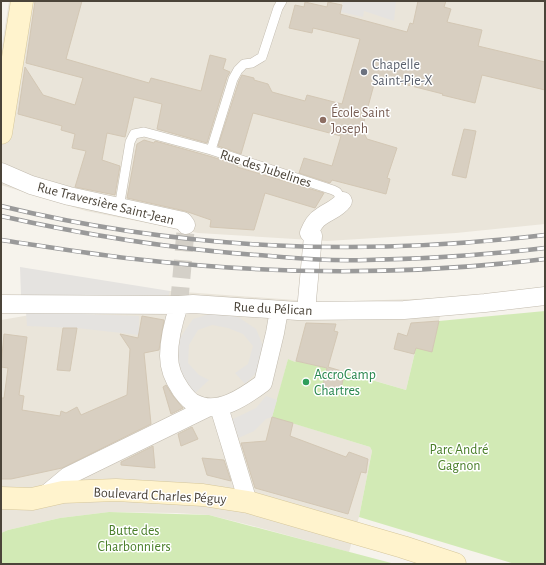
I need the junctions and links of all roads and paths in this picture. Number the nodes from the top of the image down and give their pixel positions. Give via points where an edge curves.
1 (22, 1) edge
2 (282, 1) edge
3 (1, 133) edge
4 (211, 150) junction
5 (1, 172) edge
6 (342, 201) joint
7 (119, 208) junction
8 (186, 226) dead end
9 (545, 296) edge
10 (1, 304) edge
11 (178, 305) junction
12 (279, 310) junction
13 (306, 311) junction
14 (213, 408) junction
15 (38, 497) junction
16 (1, 498) edge
17 (248, 502) junction
18 (1, 513) edge
19 (454, 564) edge

1 - 3 main road
2 - 4 lane via 262,57 244,64 236,74
4 - 6 lane, Rue des Jubelines via 333,190
4 - 7 lane, Rue des Jubelines via 144,132 134,134 130,142
5 - 7 street, Rue Traversière Saint-Jean via 31,185
6 - 13 street, Rue des Jubelines via 321,216 309,233 313,236
7 - 8 street, Rue Traversière Saint-Jean via 183,221
9 - 13 street, Rue du Pélican via 404,310
10 - 11 street, Rue du Pélican
11 - 12 street, Rue du Pélican
11 - 14 street via 169,356 175,382 193,403
12 - 13 street, Rue du Pélican
12 - 14 street via 263,384 248,394
14 - 15 street via 68,476
14 - 17 street
15 - 16 main road, Boulevard Charles Péguy
15 - 17 main road, Boulevard Charles Péguy via 63,492 116,490 203,495
15 - 18 main road
17 - 19 main road, Boulevard Charles Péguy

